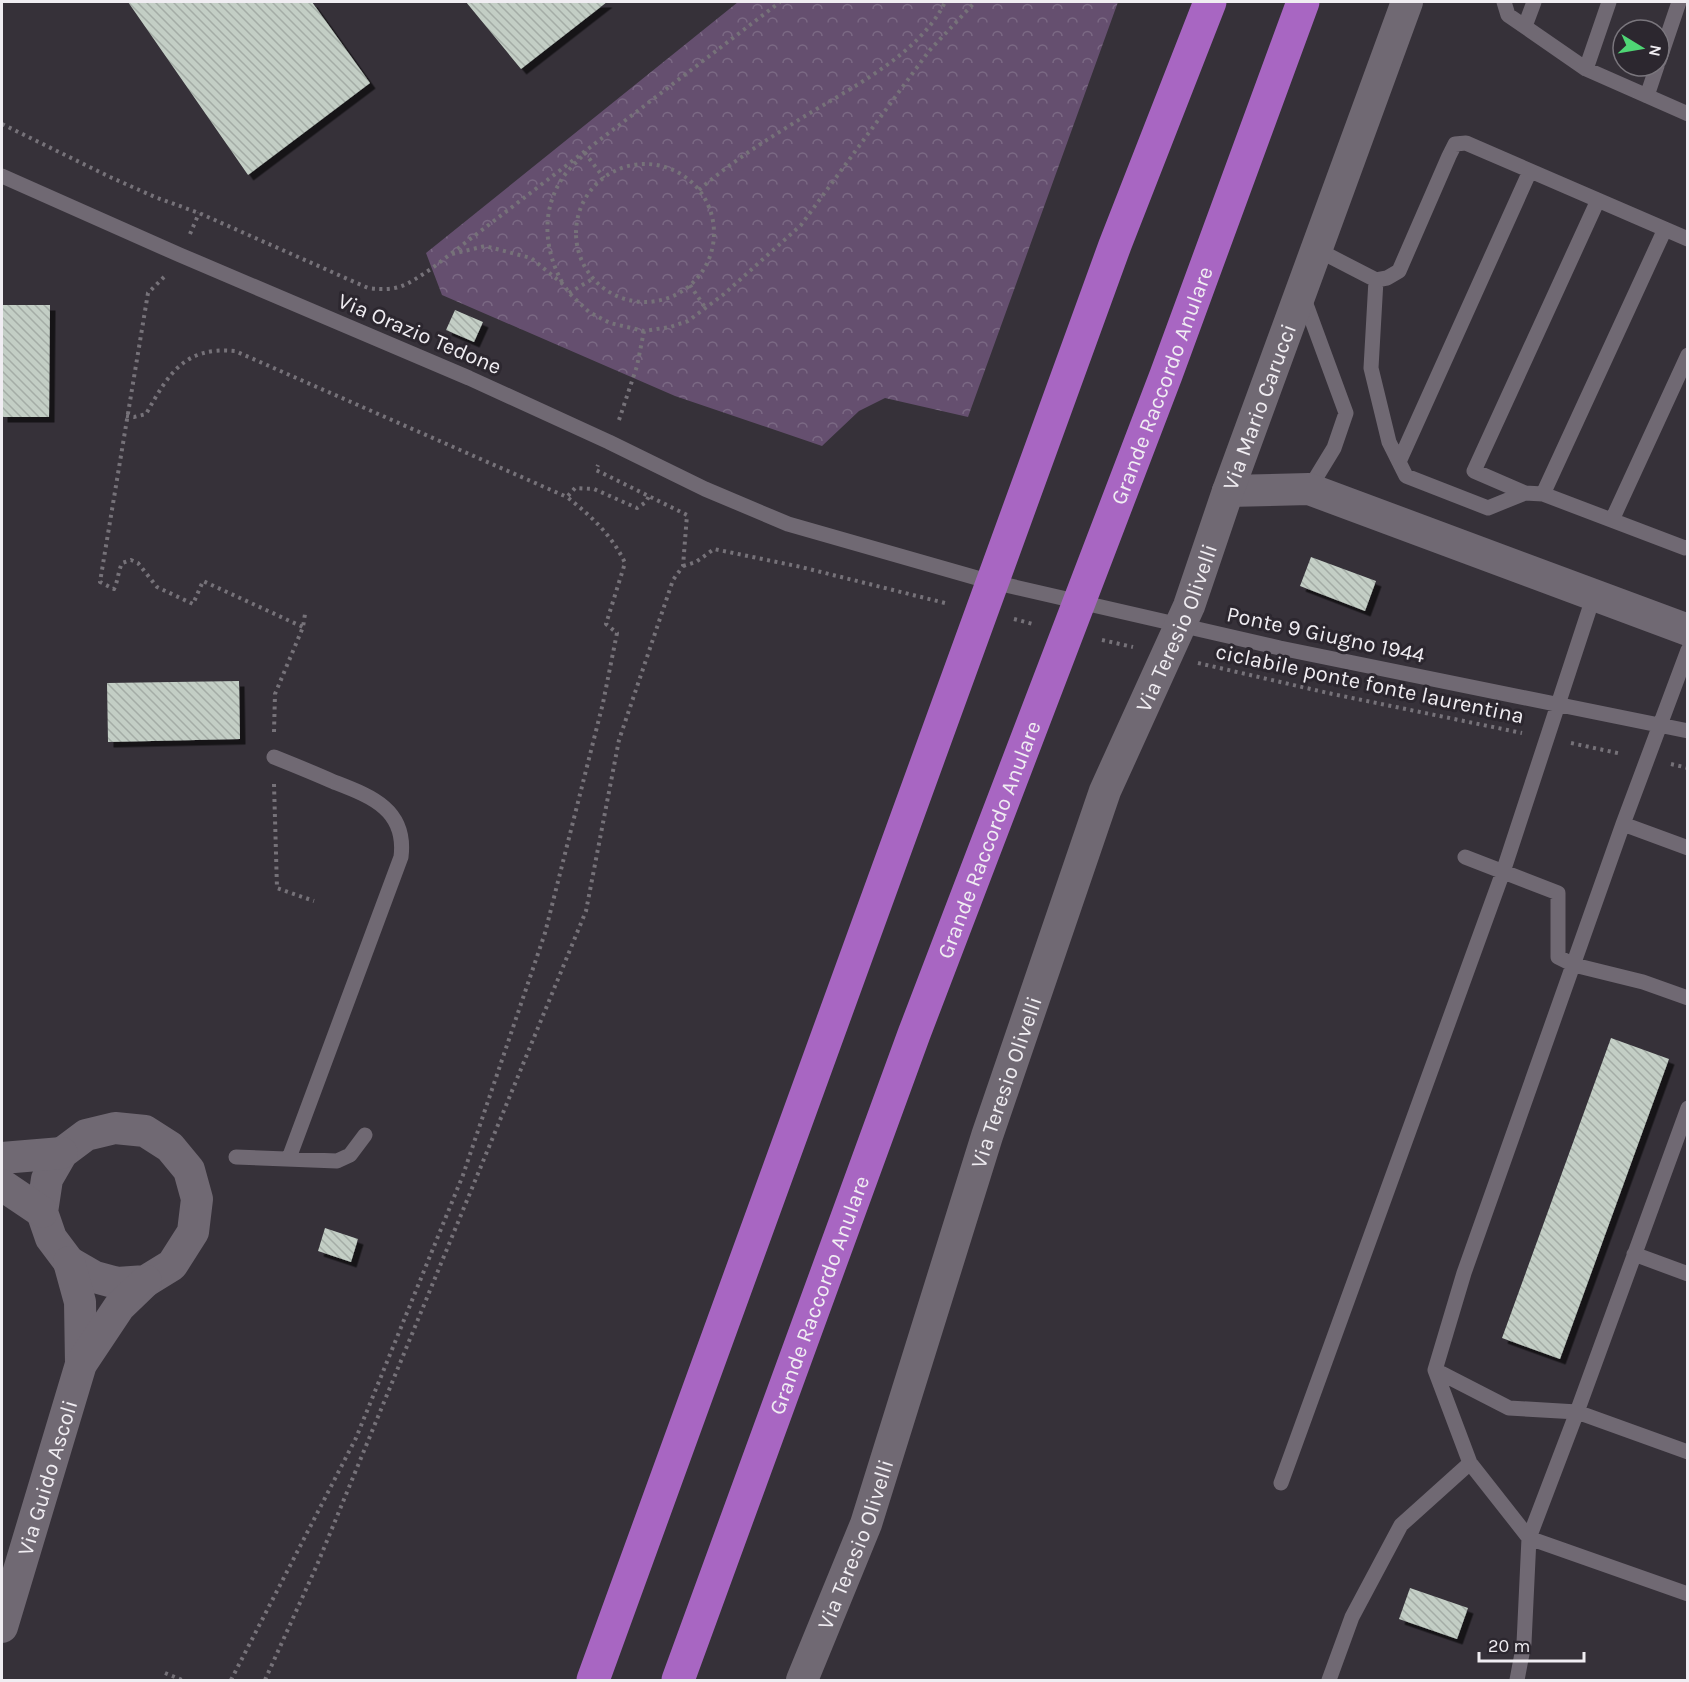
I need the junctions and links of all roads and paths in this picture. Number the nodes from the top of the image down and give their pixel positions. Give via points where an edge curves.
1 (780, 2) edge
2 (945, 2) edge
3 (975, 2) edge
4 (1210, 2) edge
5 (1303, 2) edge
6 (1407, 2) edge
7 (1504, 2) edge
8 (1534, 2) edge
9 (1609, 2) edge
10 (1679, 2) edge
11 (1525, 26) junction
12 (1671, 26) edge
13 (1586, 69) junction
14 (1653, 78) edge
15 (1647, 96) junction
16 (1688, 114) edge
17 (2, 123) edge
18 (585, 153) junction
19 (1530, 171) junction
20 (2, 176) edge
21 (604, 178) junction
22 (699, 190) junction
23 (1598, 200) junction
24 (199, 213) junction
25 (1665, 229) junction
26 (189, 236) dead end
27 (1688, 239) edge
28 (1316, 249) junction
29 (449, 255) junction
30 (170, 274) dead end
31 (594, 278) junction
32 (1376, 280) junction
33 (564, 285) junction
34 (690, 285) junction
35 (1301, 292) junction
36 (568, 293) junction
37 (706, 309) junction
38 (644, 331) junction
39 (1688, 355) edge
40 (126, 416) junction
41 (618, 424) dead end
42 (1399, 462) junction
43 (599, 463) dead end
44 (1309, 489) junction
45 (1228, 491) junction
46 (1525, 493) junction
47 (1543, 494) junction
48 (649, 496) junction
49 (567, 497) junction
50 (1612, 520) junction
51 (819, 534) joint
52 (1688, 547) edge
53 (683, 566) junction
54 (1594, 595) junction
55 (956, 606) dead end
56 (305, 614) dead end
57 (1003, 616) dead end
58 (1037, 625) dead end
59 (303, 627) junction
60 (1688, 630) edge
61 (1096, 638) dead end
62 (1142, 649) dead end
63 (1688, 650) edge
64 (1189, 660) dead end
65 (1688, 731) edge
66 (1525, 734) dead end
67 (1560, 741) dead end
68 (274, 750) joint
69 (1630, 756) dead end
70 (1664, 763) dead end
71 (1688, 768) edge
72 (273, 777) dead end
73 (1623, 824) junction
74 (1688, 848) edge
75 (1465, 857) dead end
76 (1503, 872) junction
77 (314, 901) dead end
78 (1574, 965) junction
79 (1688, 998) edge
80 (1688, 1108) edge
81 (365, 1136) dead end
82 (62, 1153) junction
83 (236, 1157) dead end
84 (2, 1158) edge
85 (289, 1158) junction
86 (2, 1185) edge
87 (42, 1212) junction
88 (1634, 1254) junction
89 (69, 1262) junction
90 (1688, 1274) edge
91 (146, 1281) junction
92 (81, 1364) junction
93 (1435, 1370) junction
94 (1577, 1412) junction
95 (1688, 1452) edge
96 (1470, 1463) junction
97 (1281, 1483) dead end
98 (1529, 1538) junction
99 (1688, 1594) edge
100 (2, 1627) edge
101 (165, 1673) dead end
102 (182, 1680) edge
103 (231, 1680) edge
104 (265, 1680) edge
105 (593, 1680) edge
106 (678, 1680) edge
107 (802, 1680) edge
108 (1329, 1680) edge
109 (1517, 1680) edge

1 - 18 path
2 - 22 path via 898,58 756,146
3 - 37 path via 929,51 801,225
4 - 105 highway via 1115,245
5 - 106 highway, Grande Raccordo Anulare via 1166,375 914,1034
6 - 28 street, Via Mario Carucci
7 - 11 lane via 1508,15
8 - 11 lane
9 - 13 lane
10 - 12 lane
11 - 13 lane
13 - 15 lane
14 - 15 lane
15 - 16 lane
17 - 24 path via 110,177
18 - 21 path
18 - 29 path
18 - 33 path via 560,182 549,212 549,249
19 - 23 lane
19 - 32 lane via 1466,143 1455,144 1399,271
19 - 42 lane
20 - 51 lane, Via Orazio Tedone via 469,378 733,502
21 - 22 path via 631,165 653,163 675,170
21 - 31 path via 592,188 581,207 576,229 579,252
22 - 34 path via 714,223 713,246 706,268
23 - 25 lane
23 - 46 lane via 1474,471
24 - 26 path
24 - 29 path via 368,288 403,287
25 - 27 lane
25 - 47 lane
28 - 32 lane
28 - 35 street, Via Mario Carucci
29 - 33 path via 485,246 531,258
30 - 40 path via 148,293
31 - 34 path via 605,289 626,299 648,302 671,297
31 - 36 path
32 - 42 lane via 1371,368 1389,442
33 - 36 path
34 - 37 path
35 - 44 lane via 1346,413 1334,448
35 - 45 street, Via Mario Carucci
36 - 38 path via 589,312 610,323
37 - 38 path via 688,321
38 - 41 path
39 - 50 lane
40 - 49 path via 146,414 165,380 181,364 201,354 235,351
40 - 59 path via 100,582 114,589 122,563 131,560 157,587 193,604 203,581
42 - 46 lane via 1406,476 1488,508
43 - 48 path via 596,470
44 - 45 street, Via Mario Carucci
44 - 54 street, Via Mario Carucci
45 - 107 street, Via Teresio Olivelli via 1189,606 1105,791 987,1136 866,1524
46 - 47 lane
47 - 50 lane
48 - 49 path via 637,508 594,489 575,488
48 - 53 path via 687,515
49 - 103 path via 593,518 618,547 625,563 606,624 617,633 603,703 545,933 463,1175 356,1438
50 - 52 lane
51 - 65 lane, Ponte 9 Giugno 1944 via 984,580 1280,648
53 - 55 path via 714,549
53 - 104 path via 673,580 619,740 586,911
54 - 60 street, Via Mario Carucci
54 - 76 lane
56 - 59 path
57 - 58 path
59 - 68 path via 275,693
61 - 62 path
63 - 73 lane
64 - 66 path, ciclabile ponte fonte laurentina
67 - 69 path
68 - 85 lane via 373,798 389,811 402,848
70 - 71 path
72 - 77 path via 277,888
73 - 74 lane
73 - 78 lane
75 - 76 lane
76 - 78 lane via 1558,893 1558,957
76 - 97 lane
78 - 79 lane
78 - 93 lane via 1464,1273
80 - 88 lane
81 - 85 lane via 350,1155 337,1161
82 - 84 street
82 - 87 street via 48,1179
82 - 91 street via 86,1135 115,1128 145,1131 171,1147 189,1170 196,1199 193,1232 172,1265
83 - 85 lane
86 - 87 street
87 - 89 street via 51,1238
88 - 90 lane
88 - 94 lane
89 - 91 street via 95,1277 117,1283
89 - 92 street, Via Guido Ascoli via 80,1302
91 - 92 street, Via Guido Ascoli via 119,1307
92 - 100 street, Via Guido Ascoli
93 - 94 lane via 1509,1408
93 - 96 lane
94 - 95 lane
94 - 98 lane
96 - 98 lane
96 - 108 lane via 1401,1525 1352,1617
98 - 99 lane
98 - 109 lane via 1524,1643
101 - 102 path

